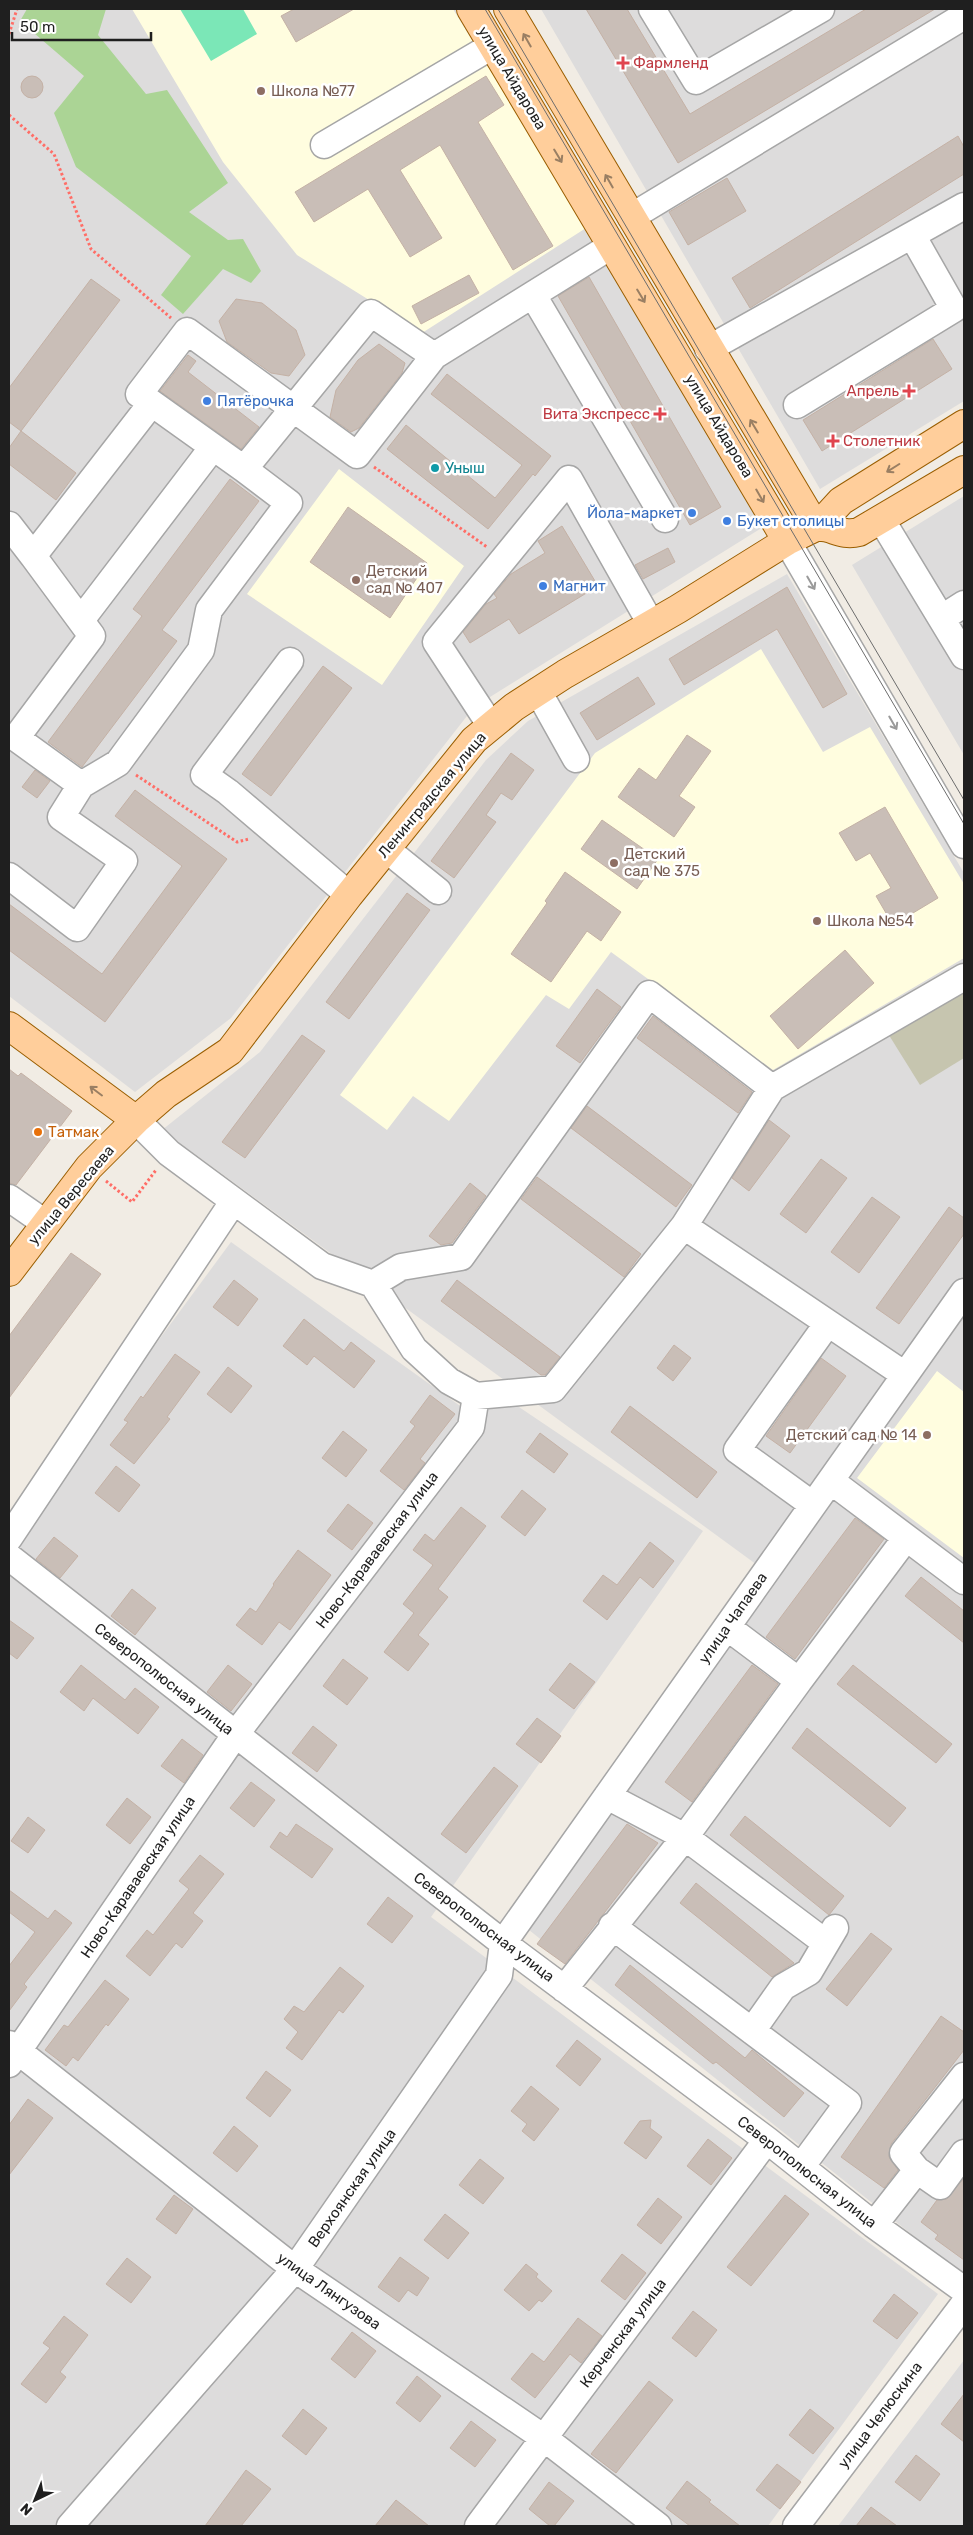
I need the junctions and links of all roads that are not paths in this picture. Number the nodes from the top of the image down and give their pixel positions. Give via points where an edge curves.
1 (471, 9) edge
2 (508, 9) edge
3 (652, 9) edge
4 (821, 9) edge
5 (964, 16) edge
6 (492, 46) junction
7 (324, 145) dead end
8 (964, 206) edge
9 (631, 218) junction
10 (912, 235) junction
11 (611, 246) junction
12 (533, 295) junction
13 (961, 312) edge
14 (708, 349) junction
15 (434, 356) junction
16 (151, 404) junction
17 (797, 406) dead end
18 (294, 408) junction
19 (964, 424) edge
20 (213, 447) junction
21 (244, 469) junction
22 (964, 470) edge
23 (665, 519) dead end
24 (881, 519) junction
25 (9, 525) edge
26 (816, 527) junction
27 (787, 541) junction
28 (34, 556) junction
29 (964, 604) edge
30 (942, 618) junction
31 (81, 620) junction
32 (651, 624) junction
33 (964, 656) edge
34 (290, 661) dead end
35 (538, 692) junction
36 (492, 726) junction
37 (576, 758) dead end
38 (81, 786) junction
39 (964, 845) edge
40 (386, 849) junction
41 (9, 876) edge
42 (438, 892) dead end
43 (349, 895) junction
44 (964, 977) edge
45 (11, 1032) edge
46 (772, 1088) junction
47 (136, 1120) junction
48 (9, 1198) edge
49 (233, 1202) junction
50 (45, 1223) junction
51 (684, 1226) junction
52 (9, 1272) edge
53 (373, 1284) junction
54 (964, 1293) edge
55 (828, 1323) junction
56 (905, 1375) junction
57 (476, 1396) junction
58 (830, 1480) junction
59 (813, 1506) junction
60 (9, 1538) edge
61 (906, 1538) junction
62 (9, 1557) edge
63 (964, 1581) edge
64 (727, 1627) junction
65 (799, 1682) junction
66 (235, 1735) junction
67 (607, 1796) junction
68 (685, 1837) junction
69 (612, 1926) junction
70 (502, 1943) junction
71 (564, 1989) junction
72 (752, 2031) junction
73 (12, 2053) edge
74 (964, 2076) edge
75 (767, 2140) junction
76 (964, 2153) edge
77 (801, 2167) junction
78 (917, 2170) junction
79 (874, 2225) junction
80 (295, 2269) junction
81 (964, 2290) edge
82 (964, 2304) edge
83 (544, 2438) junction
84 (70, 2526) edge
85 (478, 2526) edge
86 (658, 2526) edge
87 (796, 2526) edge

1 - 6 main road, улица Айдарова
9 -> 2 main road, улица Айдарова
3 - 4 street via 696,81
5 - 9 street
6 - 7 street
6 -> 11 main road, улица Айдарова
8 - 10 street
9 - 14 main road, улица Айдарова
10 - 13 street
10 - 14 street
11 - 12 street
11 -> 27 main road, улица Айдарова
12 - 15 street
12 - 23 street
13 - 17 street
26 -> 14 main road, улица Айдарова
15 - 18 street via 371,313
15 - 18 street via 357,455
16 - 18 street via 139,394 187,331
16 - 20 street
16 - 28 street
18 - 21 street
19 -> 26 main road, Ленинградская улица via 841,501
20 - 21 street
20 - 31 street
21 - 38 street via 289,503 209,610 201,650 118,763
22 - 24 main road
24 - 26 main road via 852,534
24 - 30 street
25 - 28 street
26 - 27 main road, Ленинградская улица
27 - 32 main road, Ленинградская улица
27 -> 39 street, улица Айдарова
28 - 31 street
29 - 30 street
30 - 33 street
31 - 38 street via 92,636 16,738
32 - 35 main road, Ленинградская улица
32 - 36 street via 569,480 436,642
34 - 43 street via 204,775
35 - 36 main road, Ленинградская улица
35 - 37 street
36 - 40 main road, Ленинградская улица via 474,740
38 - 41 street via 61,817 124,861 78,928
40 - 42 street
40 - 43 main road, Ленинградская улица
43 - 47 main road, Ленинградская улица via 230,1051 166,1094
44 - 46 street
47 -> 45 main road
46 - 51 street
46 - 53 street via 649,994 460,1256 401,1267
47 - 49 street via 169,1153
47 - 50 main road, улица Вересаева via 89,1167
48 - 50 street
49 - 53 street via 322,1266
49 - 60 street
50 - 52 main road, улица Вересаева
51 - 55 street
51 - 57 street via 553,1389
53 - 57 street via 414,1349 450,1381
54 - 56 street, улица Чапаева
55 - 56 street
55 - 59 street via 737,1450
56 - 58 street, улица Чапаева
57 - 66 street, Ново-Караваевская улица via 471,1427
58 - 59 street, улица Чапаева
58 - 61 street
59 - 64 street, улица Чапаева
61 - 63 street
61 - 65 street
62 - 66 street, Северополюсная улица
64 - 65 street
64 - 67 street, улица Чапаева
65 - 68 street
66 - 70 street, Северополюсная улица
66 - 73 street, Ново-Караваевская улица
67 - 68 street
67 - 70 street, улица Чапаева
68 - 69 street
68 - 72 street via 831,1935 809,1972 783,1987
69 - 71 street
69 - 72 street
70 - 71 street, Северополюсная улица
70 - 80 street, Верхоянская улица via 499,1975
71 - 75 street, Северополюсная улица
72 - 77 street via 848,2103
73 - 80 street, улица Лянгузова
74 - 78 street via 904,2153
75 - 77 street, Северополюсная улица
75 - 83 street, Керченская улица
76 - 78 street via 940,2186
77 - 79 street, Северополюсная улица
78 - 79 street
79 - 81 street, Северополюсная улица
80 - 83 street, улица Лянгузова
80 - 84 street, Верхоянская улица
82 - 87 street, улица Челюскина
83 - 85 street, Керченская улица
83 - 86 street, улица Лянгузова

